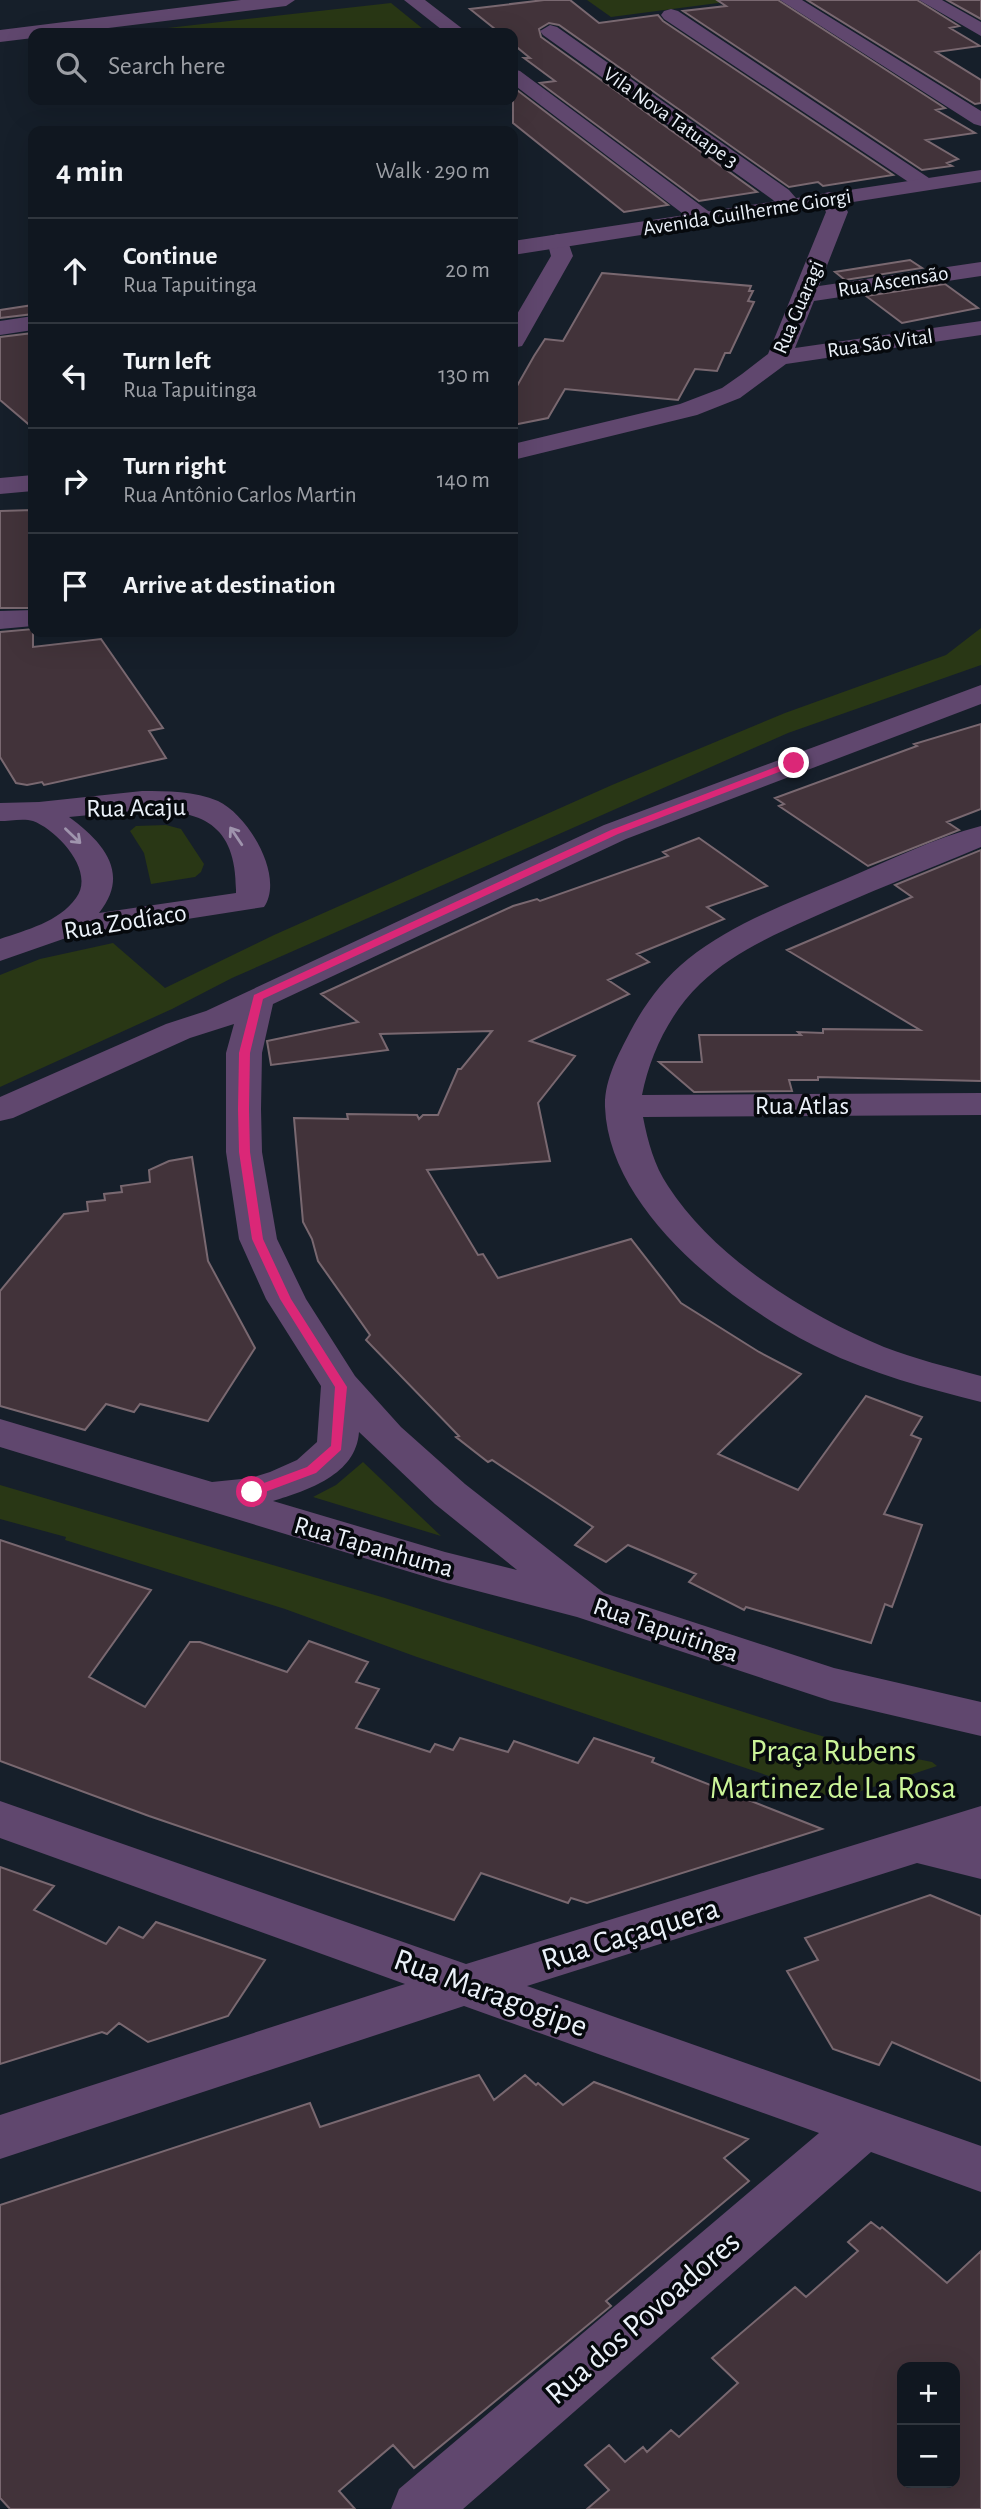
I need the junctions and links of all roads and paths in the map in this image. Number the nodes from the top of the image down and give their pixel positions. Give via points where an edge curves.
1 (286, 0) edge
2 (413, 0) edge
3 (789, 0) edge
4 (928, 0) edge
5 (186, 6) edge
6 (671, 15) dead end
7 (50, 28) edge
8 (450, 28) edge
9 (981, 30) edge
10 (28, 31) edge
11 (550, 31) dead end
12 (0, 36) edge
13 (518, 79) edge
14 (981, 120) edge
15 (981, 176) edge
16 (927, 184) junction
17 (829, 199) junction
18 (791, 205) junction
19 (703, 218) junction
20 (558, 241) junction
21 (518, 247) edge
22 (981, 269) edge
23 (805, 295) junction
24 (28, 324) edge
25 (518, 327) edge
26 (0, 328) edge
27 (981, 328) edge
28 (779, 358) junction
29 (565, 438) junction
30 (518, 439) edge
31 (518, 451) edge
32 (28, 618) edge
33 (0, 620) edge
34 (981, 694) edge
35 (39, 811) junction
36 (0, 812) edge
37 (981, 836) edge
38 (252, 900) joint
39 (59, 929) junction
40 (0, 951) edge
41 (258, 998) junction
42 (981, 1104) edge
43 (622, 1106) junction
44 (0, 1111) edge
45 (341, 1387) junction
46 (981, 1389) edge
47 (0, 1433) edge
48 (207, 1495) junction
49 (588, 1604) junction
50 (981, 1719) edge
51 (0, 1819) edge
52 (981, 1824) edge
53 (917, 1844) junction
54 (981, 1860) edge
55 (468, 1984) junction
56 (864, 2126) junction
57 (0, 2137) edge
58 (981, 2169) edge
59 (419, 2509) edge

1 - 5 street
2 - 8 street
3 - 14 street
4 - 9 street
5 - 7 street
6 - 16 street
10 - 12 street
11 - 18 street, Vila Nova Tatuape 3
13 - 19 street
15 - 16 street, Avenida Guilherme Giorgi
16 - 17 street, Avenida Guilherme Giorgi
17 - 18 street, Avenida Guilherme Giorgi
17 - 23 street, Rua Guaragi via 837,212
18 - 19 street, Avenida Guilherme Giorgi
19 - 20 street, Avenida Guilherme Giorgi
20 - 21 street, Avenida Guilherme Giorgi
20 - 25 street via 562,256
22 - 23 street, Rua Ascensão
23 - 28 street, Rua Guaragi
24 - 26 street
27 - 28 street, Rua São Vital
28 - 29 street, Rua Guaragi via 730,393 688,410
29 - 30 street, Rua Guaragi
29 - 31 street, Rua Guaragi
32 - 33 street
34 - 41 street via 615,832
35 - 36 street, Rua Acaju
38 -> 35 street, Rua Acaju via 250,863 238,836 203,807 137,802
35 -> 39 street, Rua Acaju via 84,846 99,877 95,894 83,910
37 - 43 street via 826,898 719,953 676,988 654,1020 638,1051
38 - 39 street, Rua Zodíaco
39 - 40 street, Rua Zodíaco
41 - 44 street
41 - 45 street, Rua Tapuitinga via 244,1053 243,1109 255,1226 285,1299
42 - 43 street, Rua Atlas
43 - 46 street via 637,1160 660,1202 730,1275 814,1330 869,1355
45 - 48 street via 337,1447 312,1470 252,1492
45 - 49 street, Rua Tapuitinga via 386,1437 450,1494
47 - 48 street, Rua Tapanhuma
48 - 49 street, Rua Tapanhuma via 443,1567
49 - 50 street, Rua Tapuitinga via 831,1684
51 - 55 street, Rua Maragogipe
52 - 53 street, Rua Caçaquera
53 - 54 street
53 - 55 street, Rua Caçaquera
55 - 56 street, Rua Maragogipe
55 - 57 street, Rua Caçaquera
56 - 58 street, Rua Maragogipe
56 - 59 street, Rua dos Povoadores

